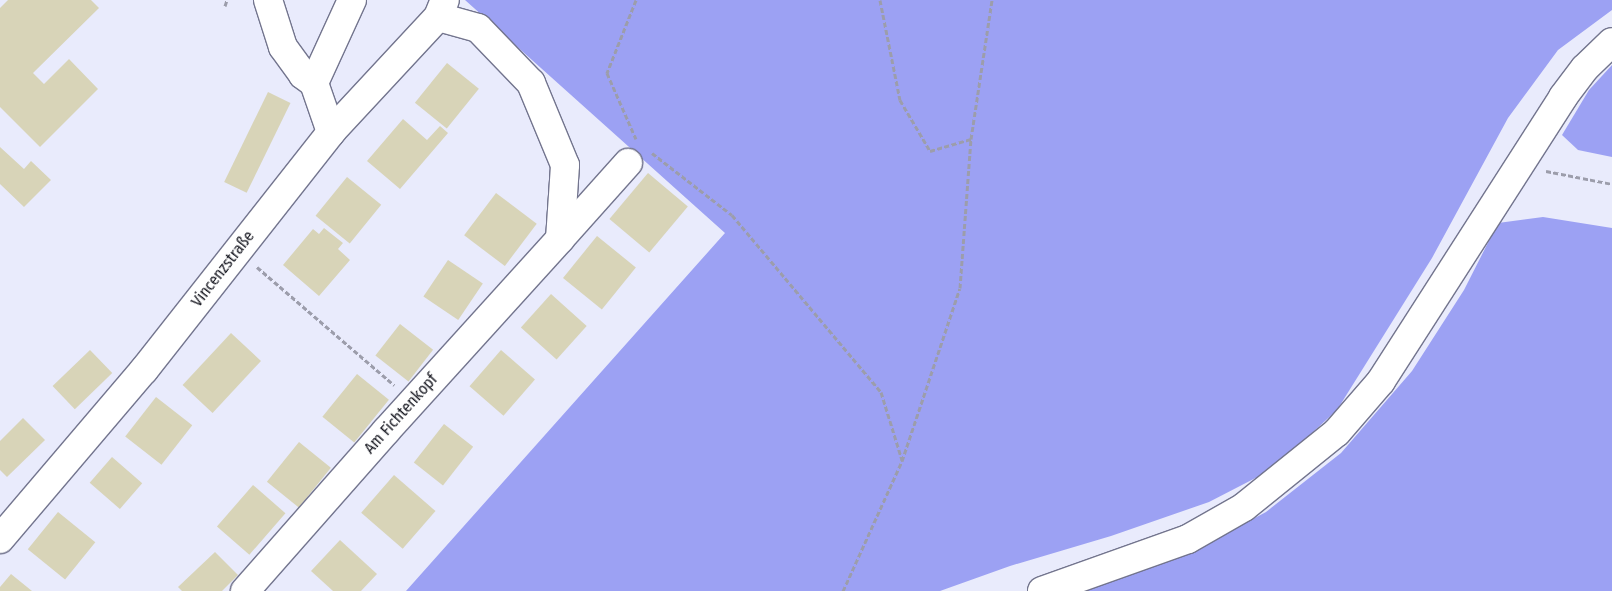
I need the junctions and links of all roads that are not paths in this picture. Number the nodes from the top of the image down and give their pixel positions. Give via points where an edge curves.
1 (268, 0) edge
2 (352, 0) edge
3 (442, 9) edge
4 (1612, 42) edge
5 (314, 84) junction
6 (331, 132) junction
7 (637, 151) road end
8 (560, 239) junction
9 (0, 539) edge
10 (245, 591) edge
11 (1042, 591) edge

1 - 5 street via 283,47 303,75
2 - 5 street
3 - 6 street, Vincenzstraße
3 - 8 street via 478,28 531,83 566,165
4 - 11 street via 1585,68 1563,97 1382,381 1338,432 1244,507 1188,539
5 - 6 street
6 - 9 street, Vincenzstraße via 144,370
7 - 8 street, Am Fichtenkopf
8 - 10 street, Am Fichtenkopf

